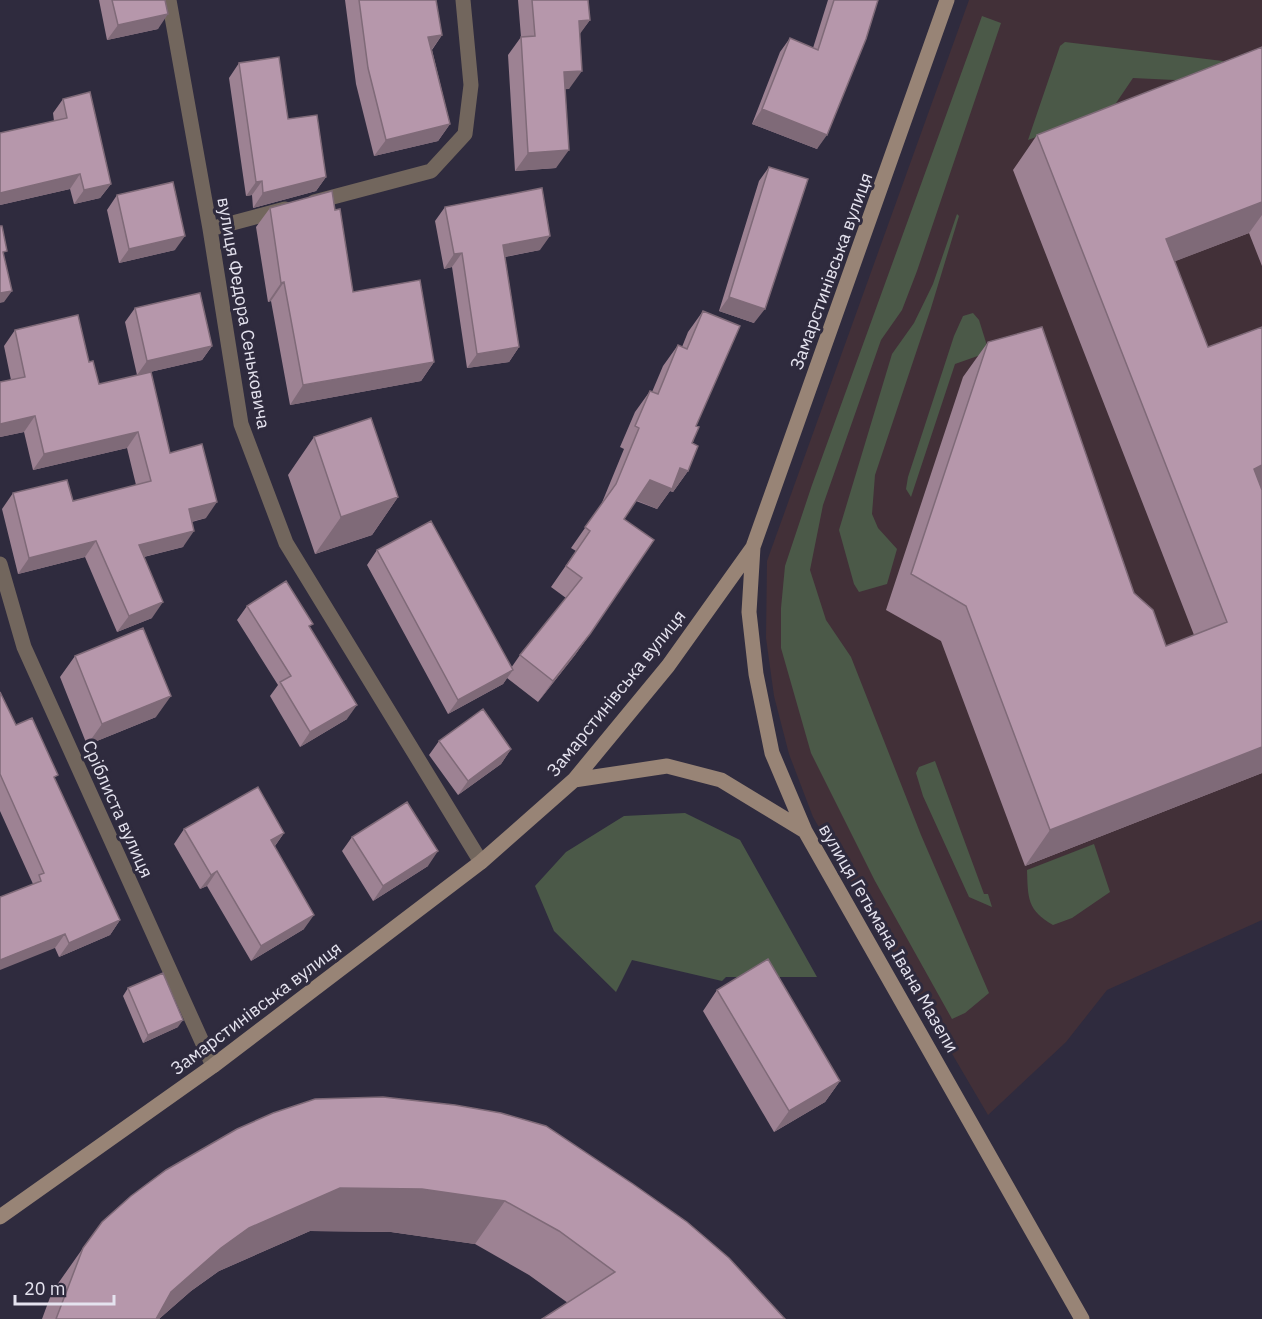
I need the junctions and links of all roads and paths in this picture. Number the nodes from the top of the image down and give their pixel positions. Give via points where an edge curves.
1 (169, 0) edge
2 (463, 0) edge
3 (947, 0) edge
4 (210, 229) junction
5 (753, 547) junction
6 (0, 564) edge
7 (574, 780) junction
8 (805, 831) junction
9 (482, 862) junction
10 (213, 1066) junction
11 (959, 1085) dead end
12 (0, 1217) edge
13 (1031, 1228) junction
14 (1082, 1319) edge

1 - 4 street, вулиця Федора Сеньковича
2 - 4 street via 471,85 465,134 431,171
3 - 5 main road, Замарстинівська вулиця
4 - 9 street, вулиця Федора Сеньковича via 241,424 286,543
5 - 7 main road, Замарстинівська вулиця via 668,666
5 - 8 main road, вулиця Гетьмана Івана Мазепи via 749,612 756,674 772,753
6 - 10 street, Сріблиста вулиця via 24,647
7 - 8 main road via 667,766 721,780
7 - 9 main road, Замарстинівська вулиця
8 - 13 main road, вулиця Гетьмана Івана Мазепи
9 - 10 main road, Замарстинівська вулиця
10 - 12 main road, Замарстинівська вулиця
11 - 13 main road via 1029,1207
13 - 14 main road, вулиця Гетьмана Івана Мазепи

